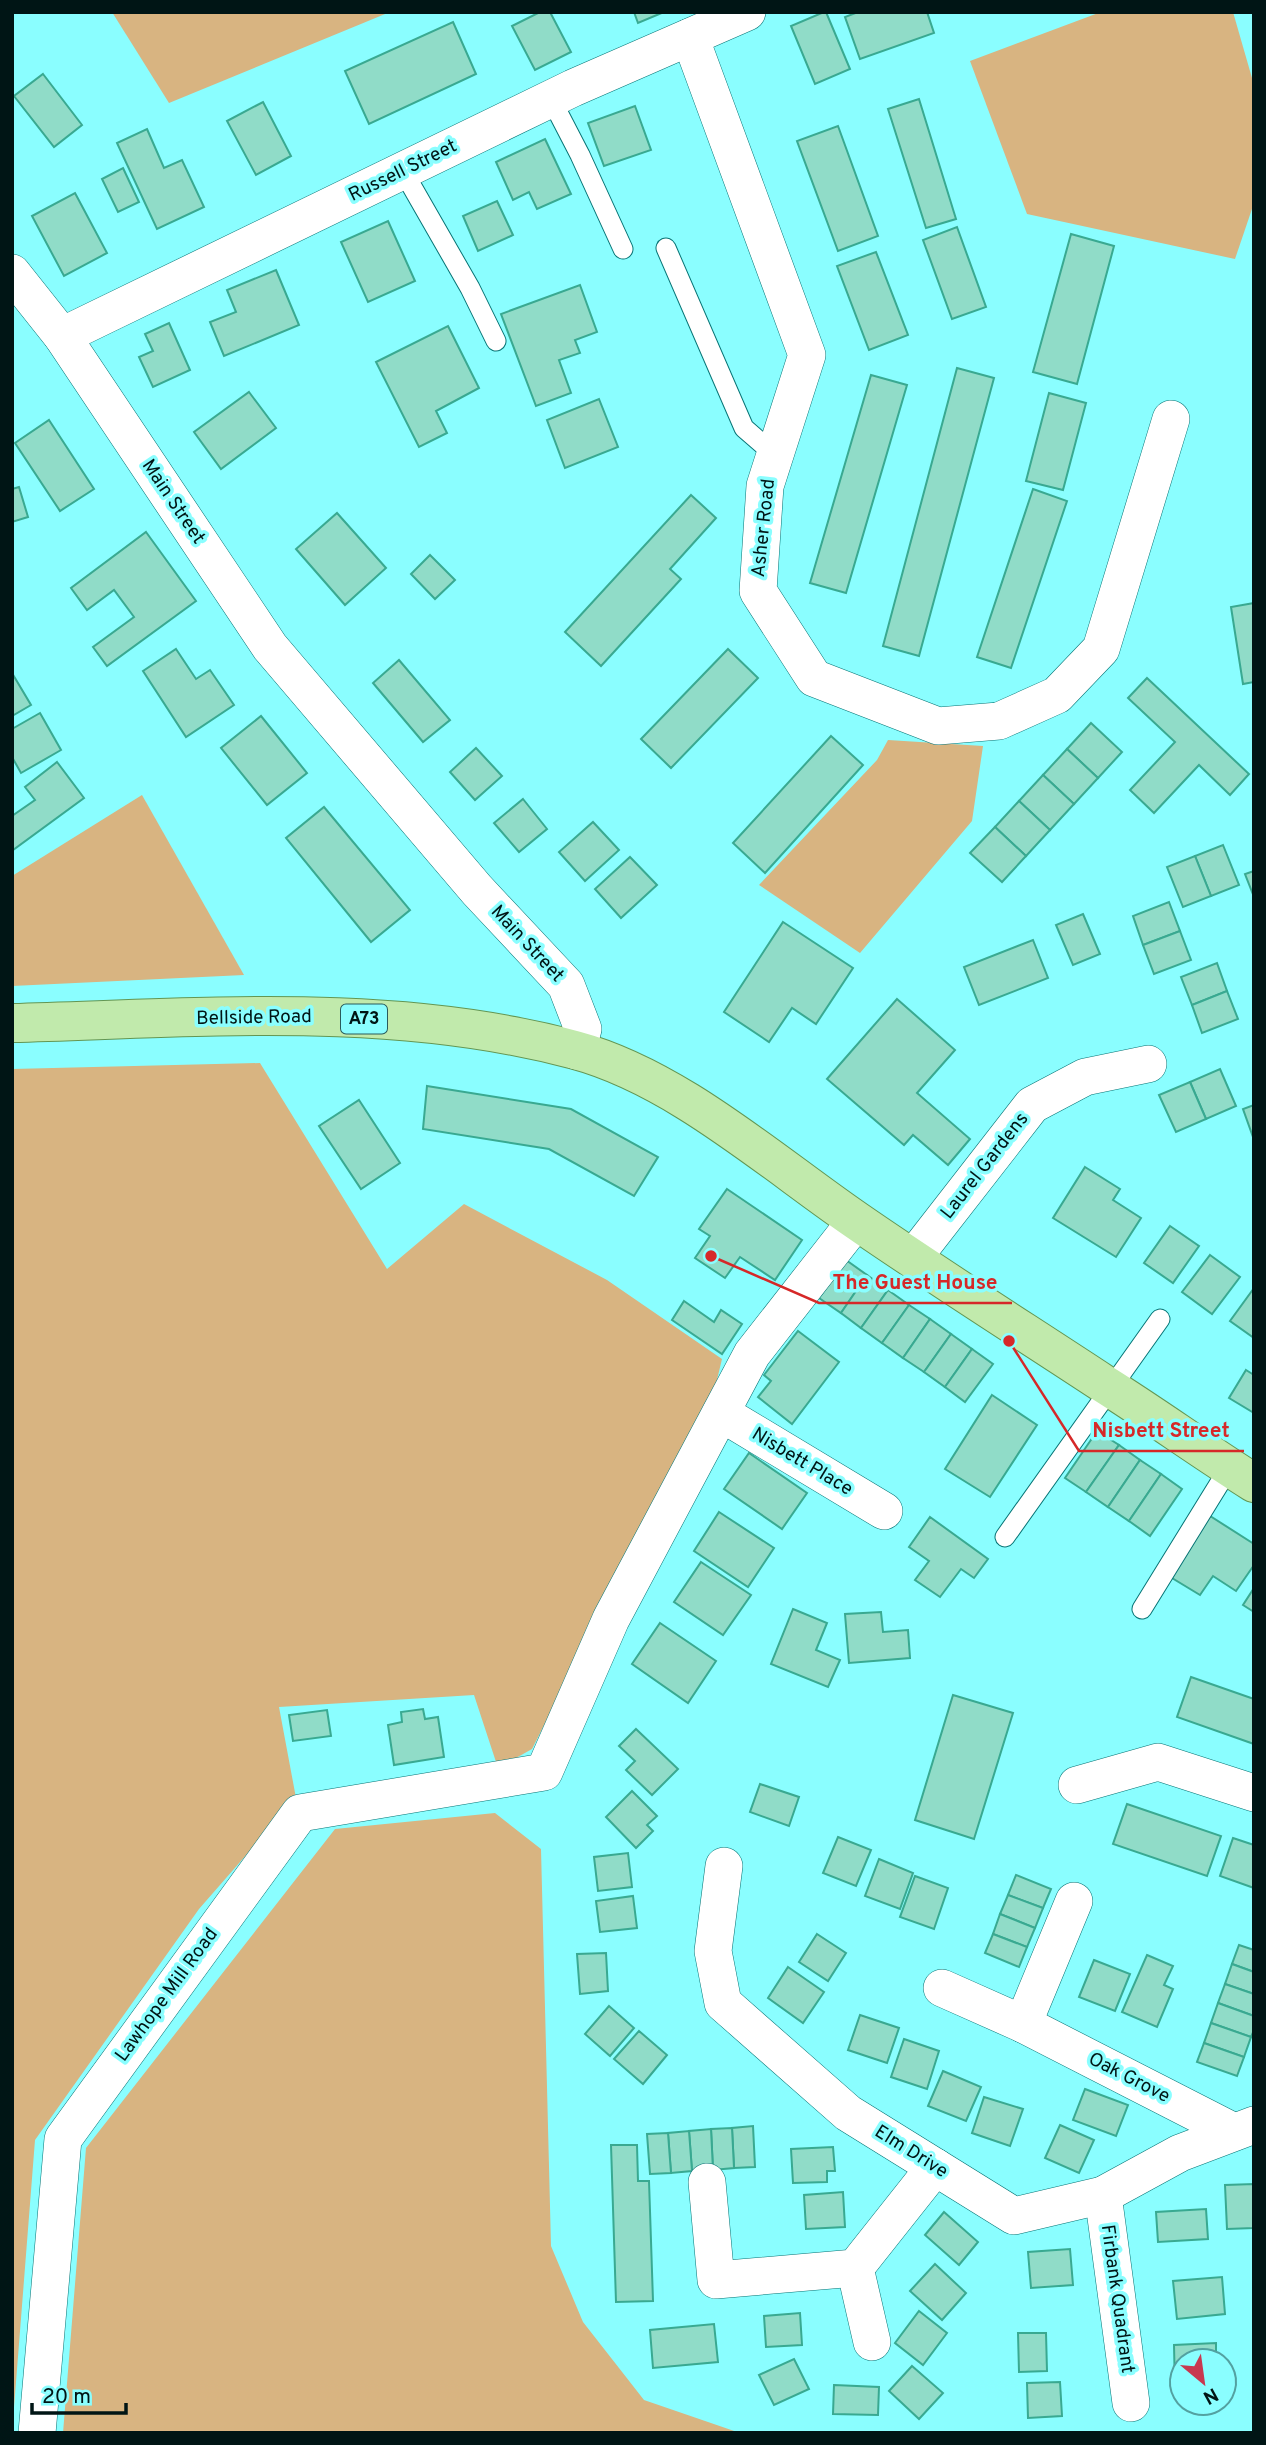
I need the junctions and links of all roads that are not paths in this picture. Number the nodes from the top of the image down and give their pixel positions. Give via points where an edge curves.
1 (747, 12) edge
2 (690, 37) junction
3 (551, 99) junction
4 (403, 171) junction
5 (666, 248) dead end
6 (623, 249) dead end
7 (12, 273) edge
8 (62, 336) junction
9 (496, 341) dead end
10 (1171, 419) dead end
11 (775, 455) junction
12 (12, 1024) edge
13 (577, 1051) junction
14 (1148, 1063) dead end
15 (856, 1221) junction
16 (913, 1258) junction
17 (1160, 1319) dead end
18 (1110, 1387) junction
19 (721, 1413) junction
20 (1241, 1475) edge
21 (884, 1511) dead end
22 (1005, 1537) dead end
23 (1142, 1609) dead end
24 (1077, 1785) dead end
25 (1254, 1793) edge
26 (724, 1866) dead end
27 (1074, 1901) dead end
28 (942, 1988) dead end
29 (1023, 2024) junction
30 (1244, 2128) edge
31 (935, 2167) junction
32 (707, 2182) dead end
33 (1103, 2195) junction
34 (855, 2268) junction
35 (872, 2342) dead end
36 (1131, 2403) dead end
37 (37, 2433) edge

1 - 2 street, Russell Street
2 - 3 street, Russell Street
2 - 11 street, Asher Road via 807,355
3 - 4 street, Russell Street
3 - 6 lane
4 - 8 street, Russell Street
4 - 9 lane
5 - 11 lane via 744,428
7 - 8 street, Main Street
8 - 13 street, Main Street via 270,647 477,890 566,985 583,1029
10 - 11 street, Asher Road via 1101,649 1057,695 999,721 939,726 814,678 758,590 765,486
12 - 13 main road, Bellside Road / A73 via 382,1019 488,1031
13 - 15 main road, A73 via 631,1070 690,1103
14 - 16 street, Laurel Gardens via 1085,1077 1032,1105
15 - 16 main road, A73
15 - 19 street via 752,1354
16 - 18 main road, A73
17 - 18 lane
18 - 20 main road, A73
18 - 22 lane
19 - 21 street, Nisbett Place
19 - 37 street, Lawhope Mill Road via 611,1619 544,1772 300,1813 63,2139
20 - 23 lane
24 - 25 street via 1158,1762
26 - 31 street, Elm Drive via 712,1951 723,2003 849,2113
27 - 29 street
28 - 29 street, Oak Grove
29 - 30 street, Oak Grove
30 - 33 street, Elm Drive via 1180,2153
31 - 33 street, Elm Drive via 1014,2216
31 - 34 street
32 - 34 street via 716,2280
33 - 36 street, Firbank Quadrant
34 - 35 street

